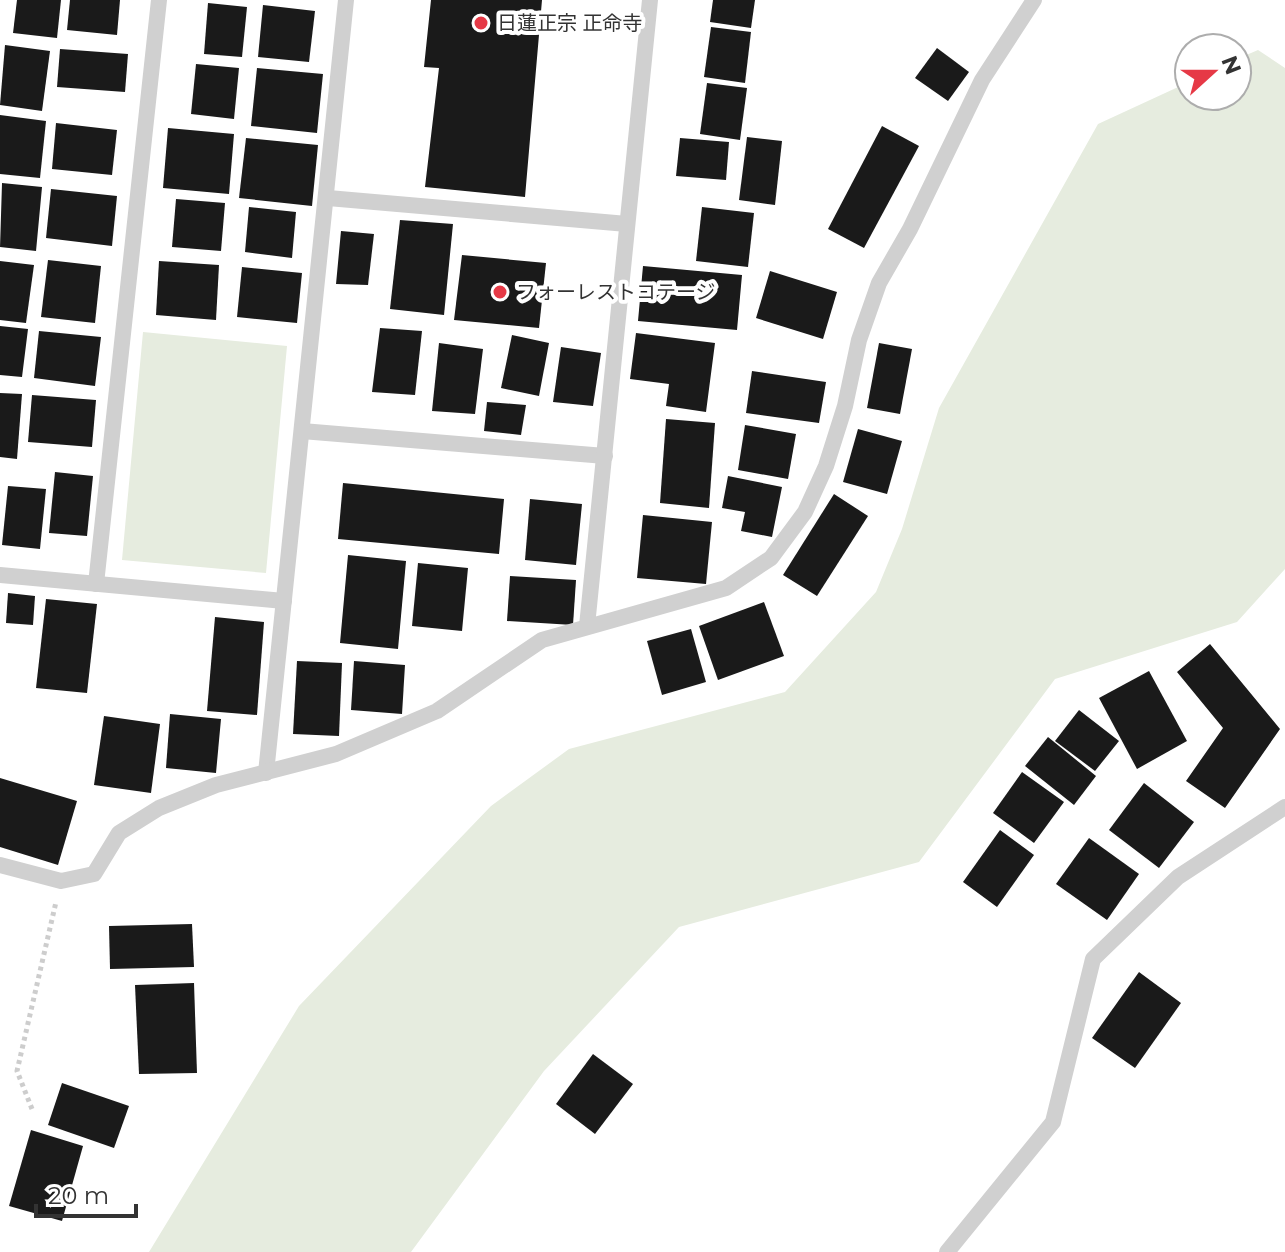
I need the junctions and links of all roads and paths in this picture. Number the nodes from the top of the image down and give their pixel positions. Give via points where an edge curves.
1 (159, 0) edge
2 (346, 0) edge
3 (650, 0) edge
4 (1034, 0) edge
5 (328, 198) junction
6 (627, 224) junction
7 (302, 431) junction
8 (605, 456) junction
9 (0, 575) edge
10 (96, 584) junction
11 (284, 601) junction
12 (587, 626) junction
13 (266, 773) junction
14 (1285, 807) edge
15 (0, 865) edge
16 (61, 881) junction
17 (32, 1109) dead end
18 (947, 1252) edge

1 - 10 lane
2 - 5 lane
3 - 6 lane
4 - 12 lane via 982,80 879,283 826,466 805,512 771,558 726,588
5 - 6 lane
5 - 7 lane
6 - 8 lane
7 - 8 lane
7 - 11 lane
8 - 12 lane
9 - 10 lane
10 - 11 lane
11 - 13 lane
12 - 13 lane via 542,640 437,711 336,754
13 - 16 lane via 216,785 159,808 119,833 94,874
14 - 18 lane via 1178,877 1093,959 1053,1122
15 - 16 lane
16 - 17 path via 17,1071

